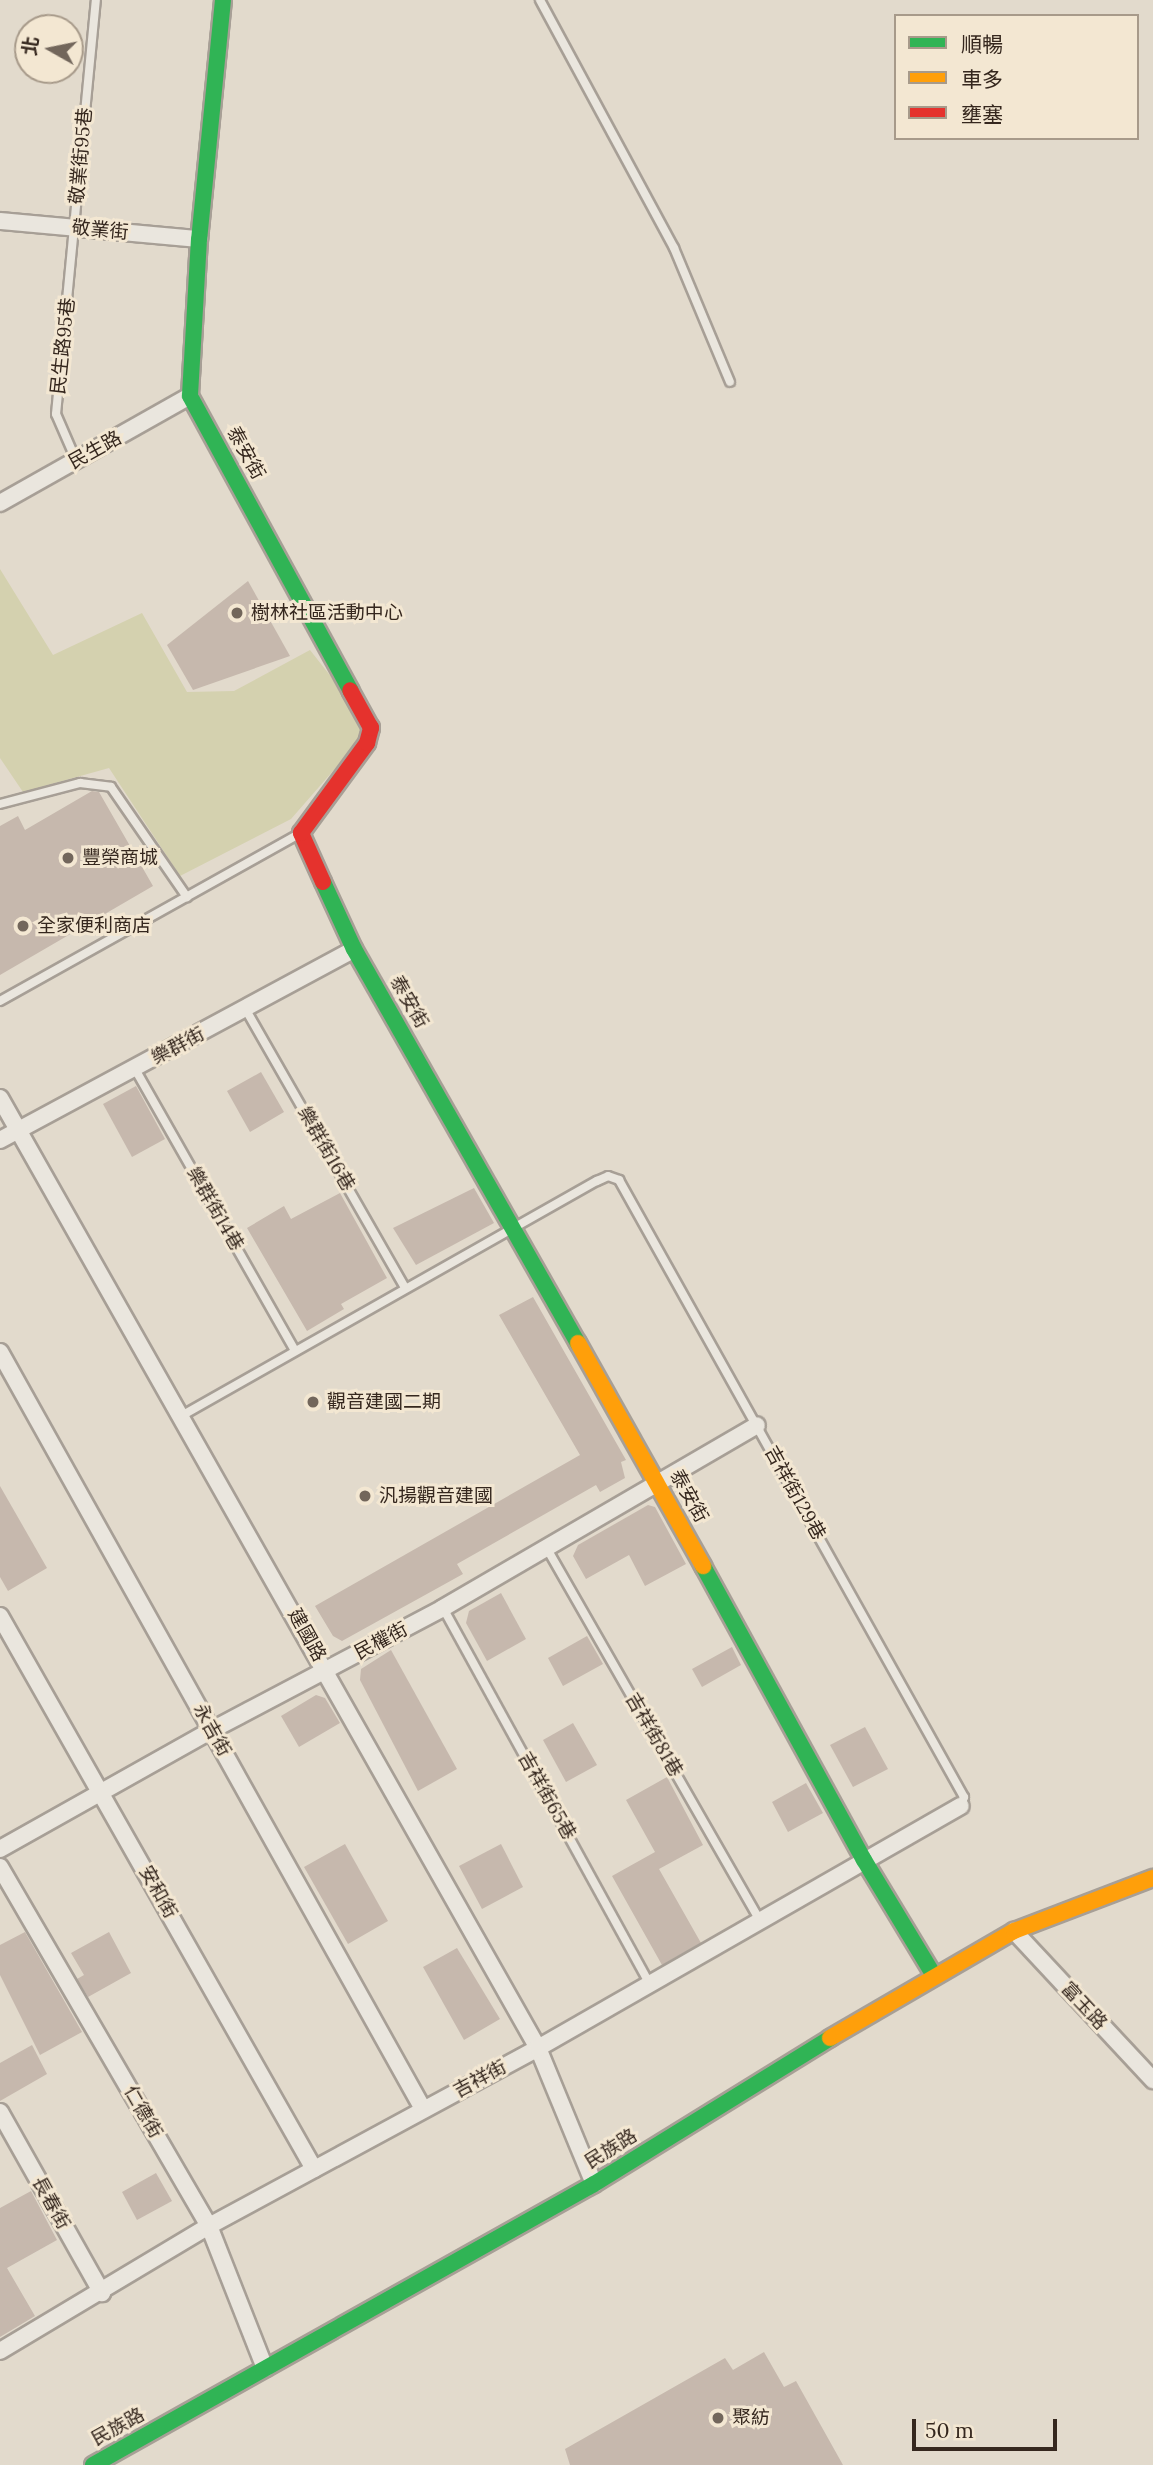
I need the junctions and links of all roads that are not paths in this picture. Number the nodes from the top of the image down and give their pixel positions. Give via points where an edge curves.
1 (96, 0) edge
2 (223, 0) edge
3 (540, 0) edge
4 (0, 221) edge
5 (75, 228) junction
6 (199, 239) junction
7 (730, 382) dead end
8 (190, 396) junction
9 (76, 460) junction
10 (0, 503) edge
11 (0, 804) edge
12 (300, 833) junction
13 (187, 897) junction
14 (354, 949) junction
15 (0, 1001) edge
16 (246, 1010) junction
17 (135, 1069) junction
18 (0, 1097) edge
19 (18, 1130) junction
20 (0, 1140) edge
21 (515, 1228) junction
22 (405, 1288) junction
23 (294, 1349) junction
24 (0, 1352) edge
25 (183, 1415) junction
26 (757, 1425) junction
27 (657, 1483) junction
28 (546, 1546) junction
29 (443, 1608) junction
30 (0, 1616) edge
31 (327, 1670) junction
32 (212, 1730) junction
33 (102, 1793) junction
34 (961, 1806) joint
35 (0, 1849) edge
36 (864, 1860) junction
37 (0, 1867) edge
38 (1153, 1878) edge
39 (761, 1923) junction
40 (1014, 1931) junction
41 (933, 1974) junction
42 (650, 1984) junction
43 (538, 2048) junction
44 (1153, 2080) edge
45 (423, 2109) junction
46 (0, 2112) edge
47 (314, 2169) junction
48 (594, 2184) junction
49 (209, 2226) junction
50 (102, 2293) junction
51 (0, 2351) edge
52 (265, 2368) junction
53 (93, 2465) edge

1 - 5 lane, 敬業街95巷
2 - 6 street
3 - 7 lane via 674,248
4 - 5 street, 敬業街
5 - 6 street, 敬業街
5 - 9 lane, 民生路95巷 via 56,414
6 - 8 street
8 - 9 street, 民生路
8 - 12 street, 泰安街 via 369,718 367,743
9 - 10 street, 民生路
11 - 13 lane via 80,783 111,787
12 - 13 lane
12 - 14 street, 泰安街
13 - 15 lane
14 - 16 street, 樂群街
14 - 21 street, 泰安街
16 - 17 street, 樂群街
16 - 22 lane, 樂群街16巷
17 - 19 street, 樂群街
17 - 23 lane, 樂群街14巷
18 - 19 street, 建國路
19 - 20 street, 樂群街
19 - 25 street, 建國路
21 - 22 lane
21 - 26 lane, 吉祥街129巷 via 597,1181 608,1177 619,1181
21 - 27 street, 泰安街
22 - 23 lane
23 - 25 lane
24 - 32 street, 永吉街
25 - 31 street, 建國路
26 - 27 street, 民權街
26 - 34 lane, 吉祥街129巷 via 964,1797
27 - 28 street, 民權街
27 - 36 street, 泰安街
28 - 29 street, 民權街
28 - 39 lane, 吉祥街81巷
29 - 31 street, 民權街
29 - 42 lane, 吉祥街65巷
30 - 33 street, 安和街
31 - 32 street, 民權街
31 - 43 street, 建國路
32 - 33 street, 民權街
32 - 45 street, 永吉街
33 - 35 street, 民權街
33 - 47 street, 安和街
34 - 36 street, 吉祥街
36 - 39 street, 吉祥街
36 - 41 street, 泰安街
37 - 49 street, 仁德街
38 - 40 street, 民族路
39 - 42 street, 吉祥街
40 - 41 street, 民族路
40 - 44 street, 富玉路
41 - 48 street, 民族路
42 - 43 street, 吉祥街
43 - 45 street, 吉祥街
43 - 48 street, 建國路
45 - 47 street, 吉祥街
46 - 50 street, 長春街
47 - 49 street, 吉祥街
48 - 52 street, 民族路
49 - 50 street, 吉祥街
49 - 52 street, 仁德街
50 - 51 street, 吉祥街
52 - 53 street, 民族路

